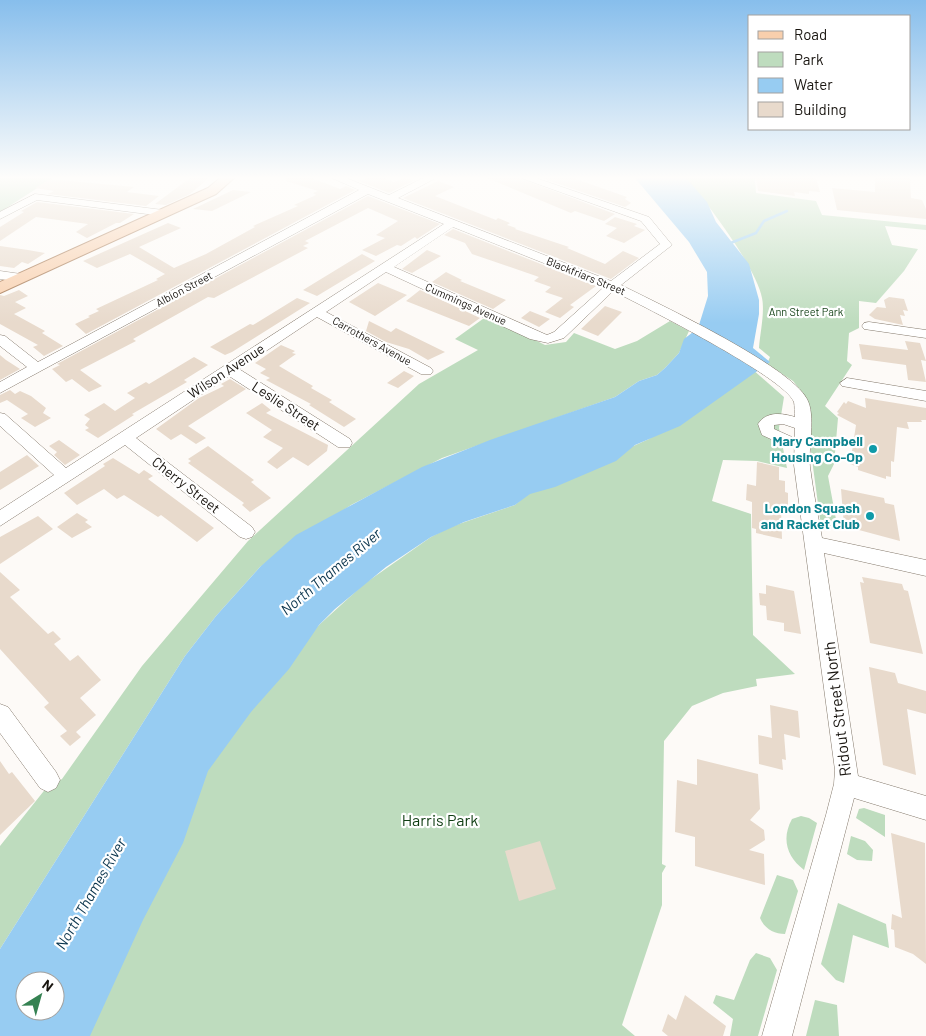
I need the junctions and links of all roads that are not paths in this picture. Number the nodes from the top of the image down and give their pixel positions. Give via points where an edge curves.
1 (134, 226) edge
2 (300, 226) edge
3 (448, 226) edge
4 (458, 226) edge
5 (651, 226) edge
6 (385, 267) junction
7 (0, 275) edge
8 (21, 278) junction
9 (613, 286) junction
10 (0, 288) edge
11 (317, 312) junction
12 (869, 326) dead end
13 (926, 334) edge
14 (0, 339) edge
15 (37, 368) junction
16 (228, 369) junction
17 (426, 371) dead end
18 (770, 373) joint
19 (847, 383) dead end
20 (0, 388) edge
21 (788, 388) junction
22 (926, 396) edge
23 (0, 418) edge
24 (784, 418) junction
25 (803, 426) junction
26 (125, 437) junction
27 (344, 443) dead end
28 (802, 465) junction
29 (65, 476) junction
30 (0, 519) edge
31 (246, 532) dead end
32 (815, 544) junction
33 (926, 568) edge
34 (0, 715) edge
35 (48, 780) dead end
36 (846, 784) junction
37 (926, 808) edge
38 (777, 1036) edge

1 - 8 main road
2 - 15 street, Albion Street
3 - 6 street, Wilson Avenue
4 - 9 street, Blackfriars Street
5 - 9 street via 666,245
6 - 9 street, Cummings Avenue via 535,336 548,339 558,335
6 - 11 street, Wilson Avenue
7 - 8 street
8 - 10 main road
9 - 18 street, Blackfriars Street
11 - 16 street, Wilson Avenue
11 - 17 street, Carrothers Avenue
12 - 13 street
14 - 15 street
15 - 20 street, Albion Street
16 - 26 street, Wilson Avenue
16 - 27 street, Leslie Street
18 - 21 street, Ridout Street North
19 - 22 street
21 - 24 street, Ridout Street North via 791,398
21 - 25 street, Ridout Street North via 800,401
23 - 29 street
24 - 25 street
24 - 28 street, Ridout Street North via 786,441
25 - 28 street, Ridout Street North
26 - 29 street, Wilson Avenue
26 - 31 street, Cherry Street
28 - 32 street, Ridout Street North
29 - 30 street, Wilson Avenue
32 - 33 street
32 - 36 street, Ridout Street North via 847,770
34 - 35 street
36 - 37 street
36 - 38 street, Ridout Street North

